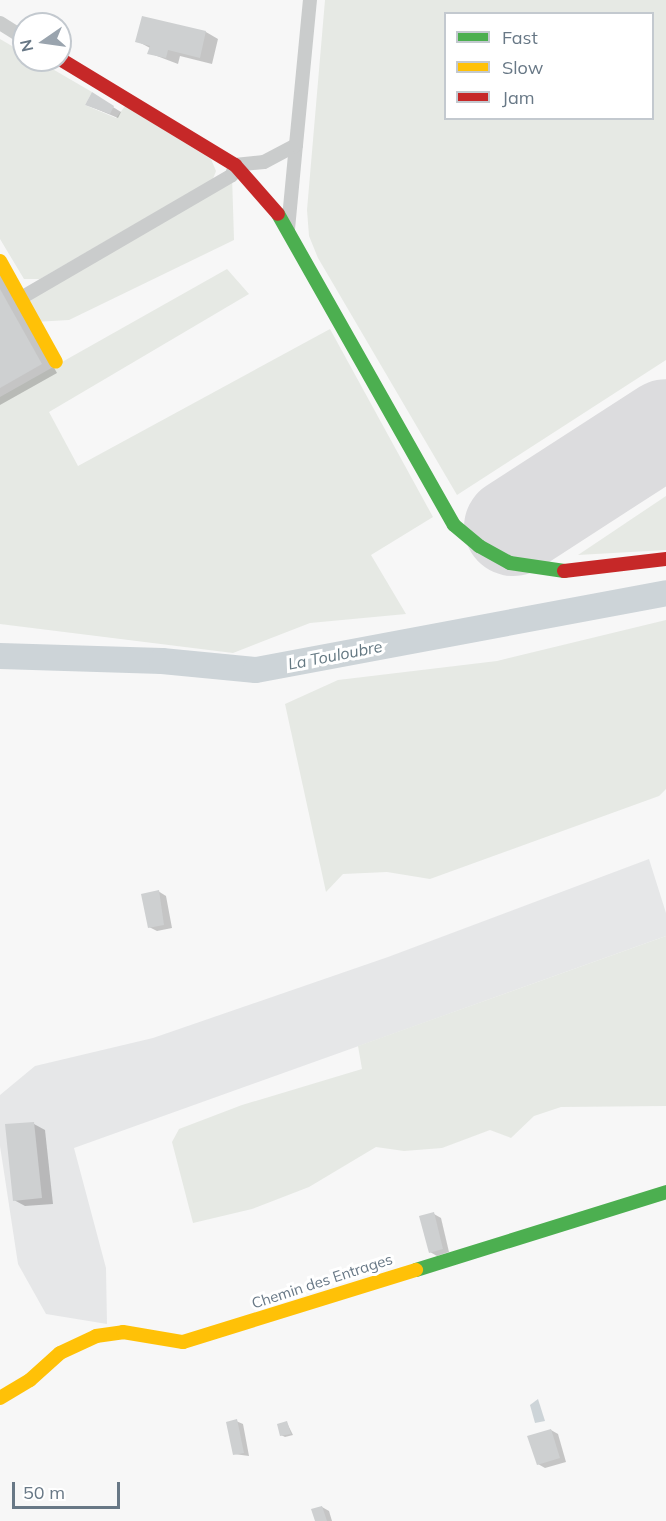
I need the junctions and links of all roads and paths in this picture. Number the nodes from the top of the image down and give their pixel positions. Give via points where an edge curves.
1 (310, 0) edge
2 (72, 66) edge
3 (296, 145) junction
4 (235, 165) junction
5 (288, 229) junction
6 (0, 261) edge
7 (21, 298) junction
8 (56, 362) dead end
9 (666, 559) edge
10 (666, 1192) edge
11 (0, 1398) edge

1 - 3 street
2 - 4 street
3 - 4 street via 264,162
3 - 5 street
4 - 5 street via 265,195
4 - 7 street via 232,175
5 - 9 street via 454,525 479,546 510,563 554,572
6 - 7 street
7 - 8 street
10 - 11 street, Chemin des Entrages via 192,1340 123,1332 96,1336 60,1353 30,1380

